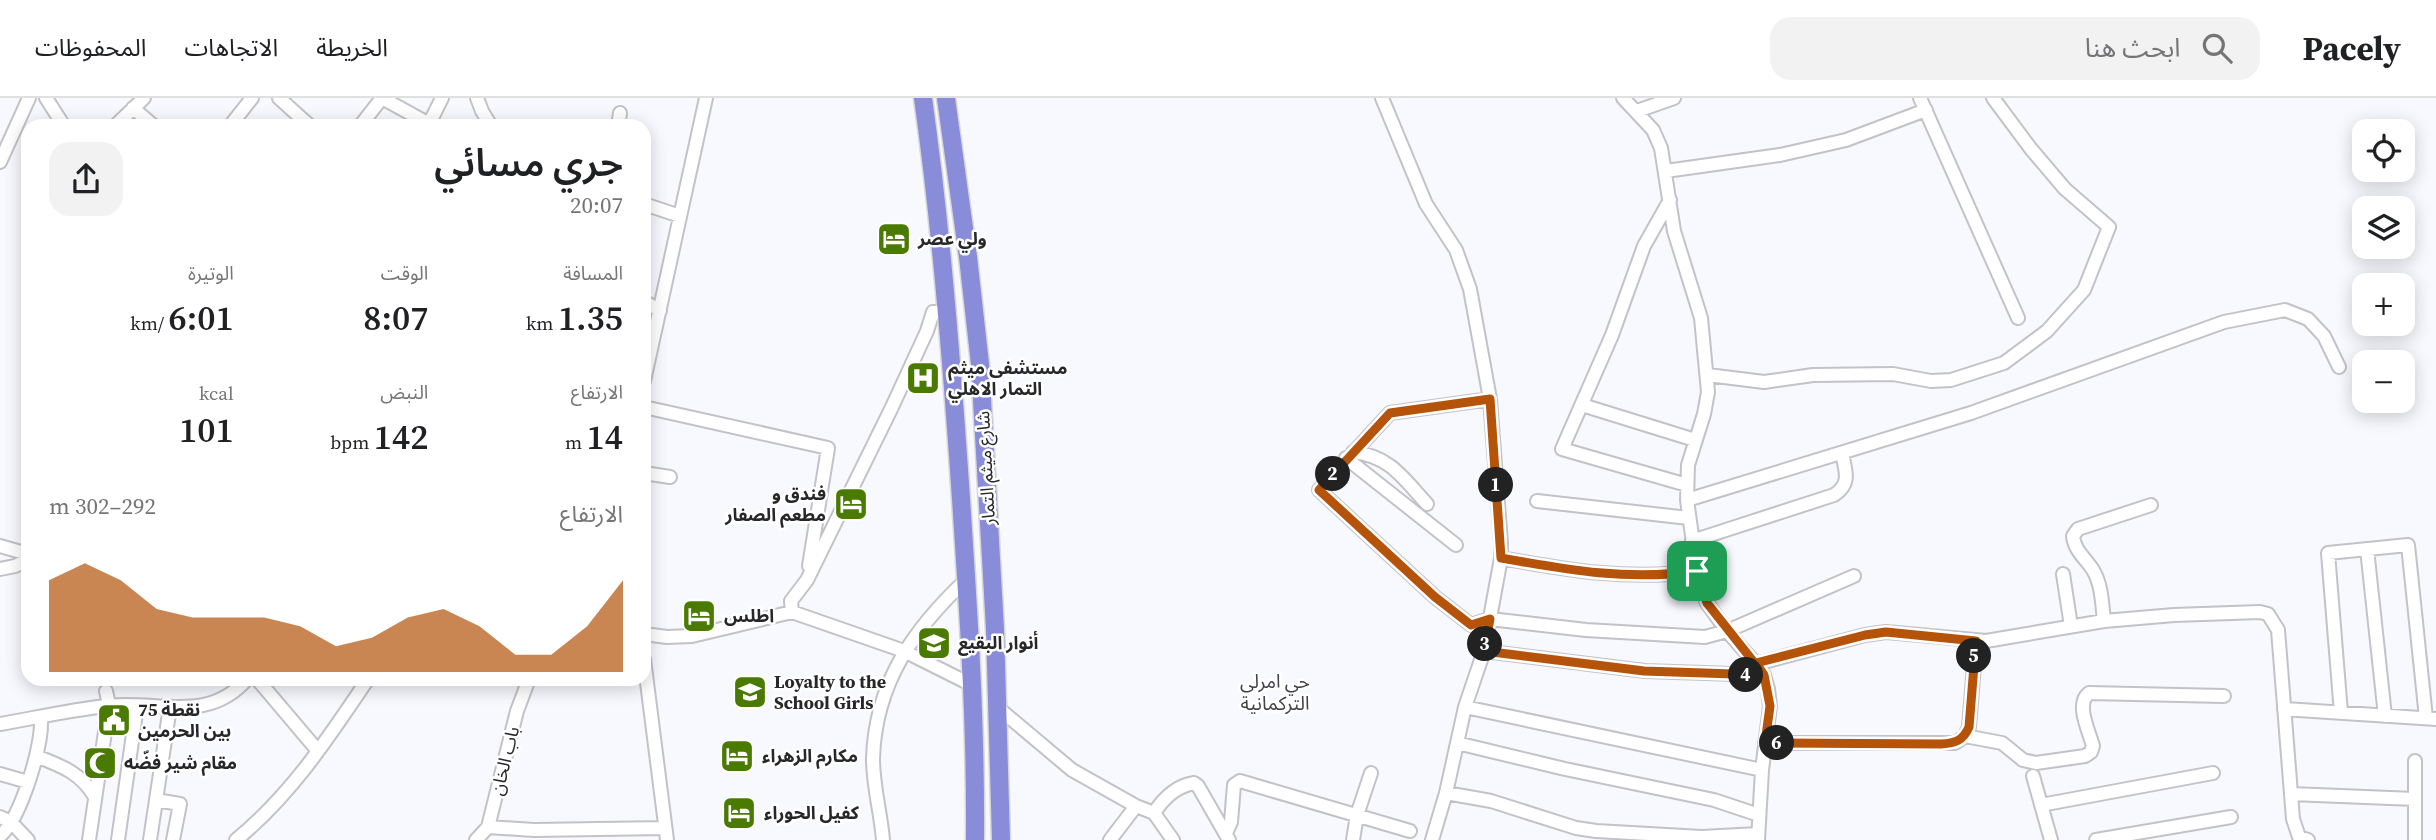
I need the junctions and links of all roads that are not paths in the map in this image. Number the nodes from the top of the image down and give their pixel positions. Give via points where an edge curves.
1 (29, 98) edge
2 (46, 98) edge
3 (144, 98) edge
4 (252, 98) edge
5 (279, 98) edge
6 (382, 98) edge
7 (442, 98) edge
8 (477, 98) edge
9 (706, 98) edge
10 (923, 98) edge
11 (946, 98) edge
12 (1382, 98) edge
13 (1623, 98) edge
14 (1674, 98) edge
15 (1920, 98) edge
16 (1993, 98) edge
17 (133, 108) junction
18 (1926, 110) junction
19 (1637, 111) junction
20 (60, 119) edge
21 (122, 119) edge
22 (146, 119) edge
23 (236, 119) edge
24 (302, 119) edge
25 (366, 119) edge
26 (419, 119) edge
27 (433, 119) edge
28 (486, 119) edge
29 (0, 162) edge
30 (1666, 171) junction
31 (1670, 200) junction
32 (651, 206) edge
33 (680, 216) junction
34 (651, 305) edge
35 (660, 311) junction
36 (948, 312) junction
37 (2018, 318) dead end
38 (651, 350) edge
39 (980, 364) junction
40 (951, 366) junction
41 (2339, 367) dead end
42 (1708, 375) junction
43 (1490, 399) junction
44 (1581, 405) junction
45 (982, 407) junction
46 (651, 409) edge
47 (954, 410) junction
48 (1695, 440) junction
49 (1842, 454) junction
50 (1350, 455) junction
51 (651, 474) edge
52 (670, 477) dead end
53 (1687, 485) junction
54 (1687, 500) junction
55 (1537, 501) dead end
56 (1427, 504) dead end
57 (2151, 505) dead end
58 (1689, 518) junction
59 (1692, 541) junction
60 (1456, 545) dead end
61 (0, 546) edge
62 (2367, 549) junction
63 (21, 552) edge
64 (1501, 558) junction
65 (21, 563) edge
66 (0, 569) edge
67 (1697, 571) junction
68 (2063, 574) dead end
69 (1854, 576) dead end
70 (968, 578) junction
71 (807, 580) junction
72 (792, 612) junction
73 (1490, 619) junction
74 (2104, 621) junction
75 (2071, 626) junction
76 (1727, 631) junction
77 (651, 635) edge
78 (1976, 641) junction
79 (904, 651) junction
80 (1484, 651) junction
81 (1756, 663) junction
82 (1764, 675) junction
83 (972, 685) junction
84 (239, 686) edge
85 (263, 686) edge
86 (363, 686) edge
87 (526, 686) edge
88 (647, 686) edge
89 (106, 691) dead end
90 (2224, 696) dead end
91 (109, 705) junction
92 (137, 706) junction
93 (170, 707) junction
94 (997, 707) junction
95 (1465, 707) junction
96 (2284, 709) junction
97 (2341, 713) junction
98 (2385, 716) junction
99 (41, 717) junction
100 (2431, 718) edge
101 (0, 724) edge
102 (1965, 736) junction
103 (1457, 743) junction
104 (1765, 743) junction
105 (318, 751) junction
106 (975, 755) junction
107 (36, 756) junction
108 (998, 757) junction
109 (2415, 761) dead end
110 (1762, 770) junction
111 (1371, 773) dead end
112 (2213, 773) dead end
113 (0, 774) edge
114 (2033, 776) dead end
115 (28, 782) junction
116 (1000, 789) junction
117 (975, 790) junction
118 (1446, 793) junction
119 (2291, 794) junction
120 (95, 797) junction
121 (2415, 799) junction
122 (156, 800) junction
123 (2041, 805) junction
124 (1136, 806) junction
125 (1153, 813) junction
126 (1759, 815) junction
127 (1357, 816) junction
128 (2231, 817) dead end
129 (6, 820) edge
130 (488, 827) junction
131 (1410, 831) dead end
132 (595, 834) edge
133 (629, 834) edge
134 (666, 834) edge
135 (151, 835) edge
136 (0, 836) edge
137 (1228, 836) edge
138 (1758, 837) edge
139 (1170, 839) edge
140 (2302, 839) edge
141 (28, 840) edge
142 (89, 840) edge
143 (117, 840) edge
144 (171, 840) edge
145 (236, 840) edge
146 (476, 840) edge
147 (883, 840) edge
148 (975, 840) edge
149 (1001, 840) edge
150 (1110, 840) edge
151 (1353, 840) edge
152 (1432, 840) edge
153 (2051, 840) edge
154 (2096, 840) edge
155 (2415, 840) edge

1 - 29 street
2 - 20 street
3 - 17 street
4 - 23 street
5 - 24 street
6 - 25 street
6 - 26 street
7 - 27 street
8 - 28 street
9 - 33 street
10 - 36 highway, شارع ميثم التمار
11 - 39 highway, شارع ميثم التمار
12 - 43 street via 1426,204 1456,250 1470,289
13 - 19 street
14 - 19 street
15 - 18 street
16 - 42 street via 2065,189 2109,228 2084,290 2047,331 2004,363 1951,380 1893,374 1748,382
17 - 21 street
17 - 22 street
18 - 30 street via 1846,140 1780,155
18 - 37 street
19 - 30 street via 1653,130
30 - 31 street
31 - 42 street via 1674,231 1701,318
31 - 44 street via 1644,246
32 - 33 street
33 - 35 street
34 - 35 street
35 - 38 street
36 - 40 highway, شارع ميثم التمار
36 - 71 street via 933,312
39 - 40 highway via 966,374
39 - 45 highway, شارع ميثم التمار
40 - 47 highway, شارع ميثم التمار
41 - 49 street via 2324,336 2308,319 2285,310 2224,322 1982,410
42 - 48 street via 1704,414
43 - 50 street via 1390,413
43 - 64 street
44 - 48 street
44 - 53 street via 1562,449
45 - 47 highway via 977,397 967,394 957,399
45 - 94 highway, شارع ميثم التمار
46 - 71 street via 828,448
47 - 70 highway, شارع ميثم التمار
48 - 53 street
49 - 54 street
49 - 59 street via 1847,480 1834,495
50 - 56 street via 1369,454 1392,466
50 - 60 street
50 - 73 street via 1319,490 1326,499 1471,625
51 - 52 street
53 - 54 street
54 - 58 street
55 - 58 street
57 - 74 street via 2078,529 2073,536 2100,588
58 - 59 street
59 - 67 street
61 - 63 street
62 - 97 street via 2328,553
62 - 98 street
62 - 100 street via 2408,545
64 - 67 street via 1624,576
64 - 73 street
65 - 66 street
67 - 76 street via 1707,603
68 - 75 street
69 - 76 street
70 - 79 street via 941,603
70 - 83 highway, شارع ميثم التمار
71 - 72 street via 791,601
72 - 77 street via 691,636
72 - 79 street
73 - 76 street via 1692,637
73 - 80 street
74 - 75 street
74 - 96 street via 2268,614 2278,630
75 - 78 street
76 - 81 street
78 - 81 street via 1886,632
78 - 102 street
79 - 83 street
79 - 147 street via 886,692 875,743 873,762
80 - 82 street via 1644,671
80 - 95 street
81 - 82 street
82 - 104 street via 1770,706
83 - 106 highway, شارع ميثم التمار
84 - 93 street via 215,702 193,708
85 - 105 street
86 - 105 street
87 - 130 street, باب الخان
88 - 134 street
89 - 91 street
90 - 102 street via 2089,694 2081,705 2093,746 2091,752 2073,758 2036,763 2002,743
91 - 92 street
91 - 99 street
91 - 120 street
92 - 93 street
92 - 143 street
93 - 122 street
94 - 108 highway, شارع ميثم التمار
94 - 124 street via 1072,770
95 - 103 street
95 - 110 street
96 - 97 street
96 - 119 street
97 - 98 street
98 - 100 street
99 - 101 street
99 - 107 street
102 - 104 street via 1941,744
103 - 118 street
103 - 126 street via 1713,800
104 - 110 street
105 - 145 street via 282,797
106 - 108 highway via 983,762
106 - 117 highway, شارع ميثم التمار
107 - 115 street
107 - 120 street via 71,770
108 - 116 highway, شارع ميثم التمار
109 - 121 street
110 - 126 street
111 - 127 street
112 - 123 street
113 - 115 street
114 - 123 street
115 - 129 street
116 - 117 highway via 984,780
116 - 149 highway, شارع ميثم التمار
117 - 148 highway, شارع ميثم التمار
118 - 138 street via 1596,831
118 - 152 street
119 - 121 street
119 - 140 street via 2293,819
120 - 142 street
121 - 155 street
122 - 135 street
122 - 144 street via 180,804
123 - 153 street
124 - 125 street
124 - 150 street
125 - 137 street via 1176,790 1194,783
125 - 139 street
126 - 138 street
127 - 131 street
127 - 137 street via 1236,782
127 - 151 street
128 - 154 street
129 - 136 street
129 - 141 street
130 - 132 street
130 - 146 street, باب الخان
132 - 133 street
133 - 134 street
135 - 144 street

